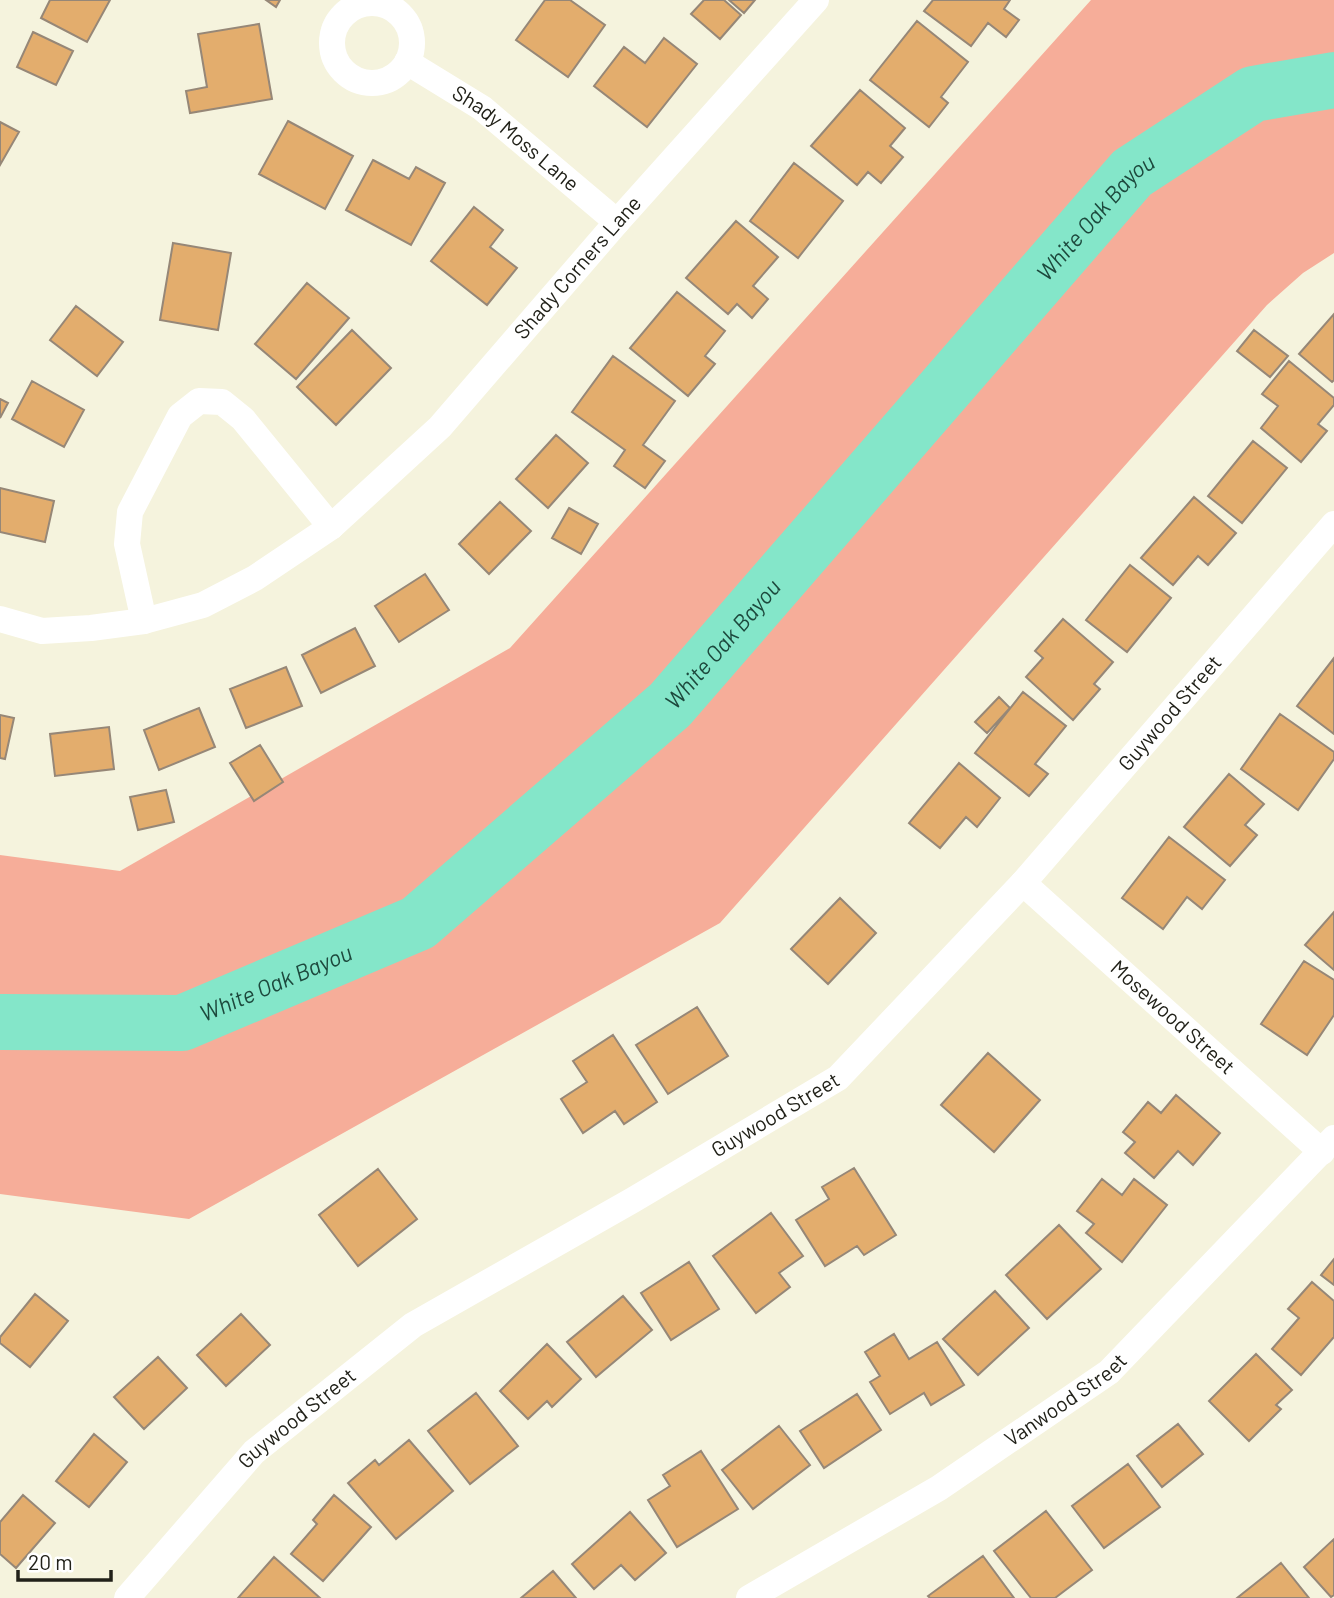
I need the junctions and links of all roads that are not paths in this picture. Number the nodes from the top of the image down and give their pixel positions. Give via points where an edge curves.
1 (816, 0) edge
2 (407, 62) dead end
3 (617, 222) junction
4 (1334, 524) edge
5 (331, 527) junction
6 (0, 619) edge
7 (144, 621) junction
8 (1023, 883) junction
9 (1328, 1145) edge
10 (128, 1598) edge
11 (749, 1598) edge

1 - 3 street, Shady Corners Lane
2 - 3 street, Shady Moss Lane via 482,108
3 - 5 street, Shady Corners Lane via 440,427
4 - 8 street, Guywood Street
5 - 7 street, Shady Corners Lane via 255,578 203,605
5 - 7 street via 243,419 222,402 199,401 180,416 131,512 127,544
6 - 7 street, Shady Corners Lane via 42,631
8 - 9 street, Mosewood Street
8 - 10 street, Guywood Street via 838,1078 413,1325 254,1452
9 - 11 street, Vanwood Street via 1109,1372 939,1488

